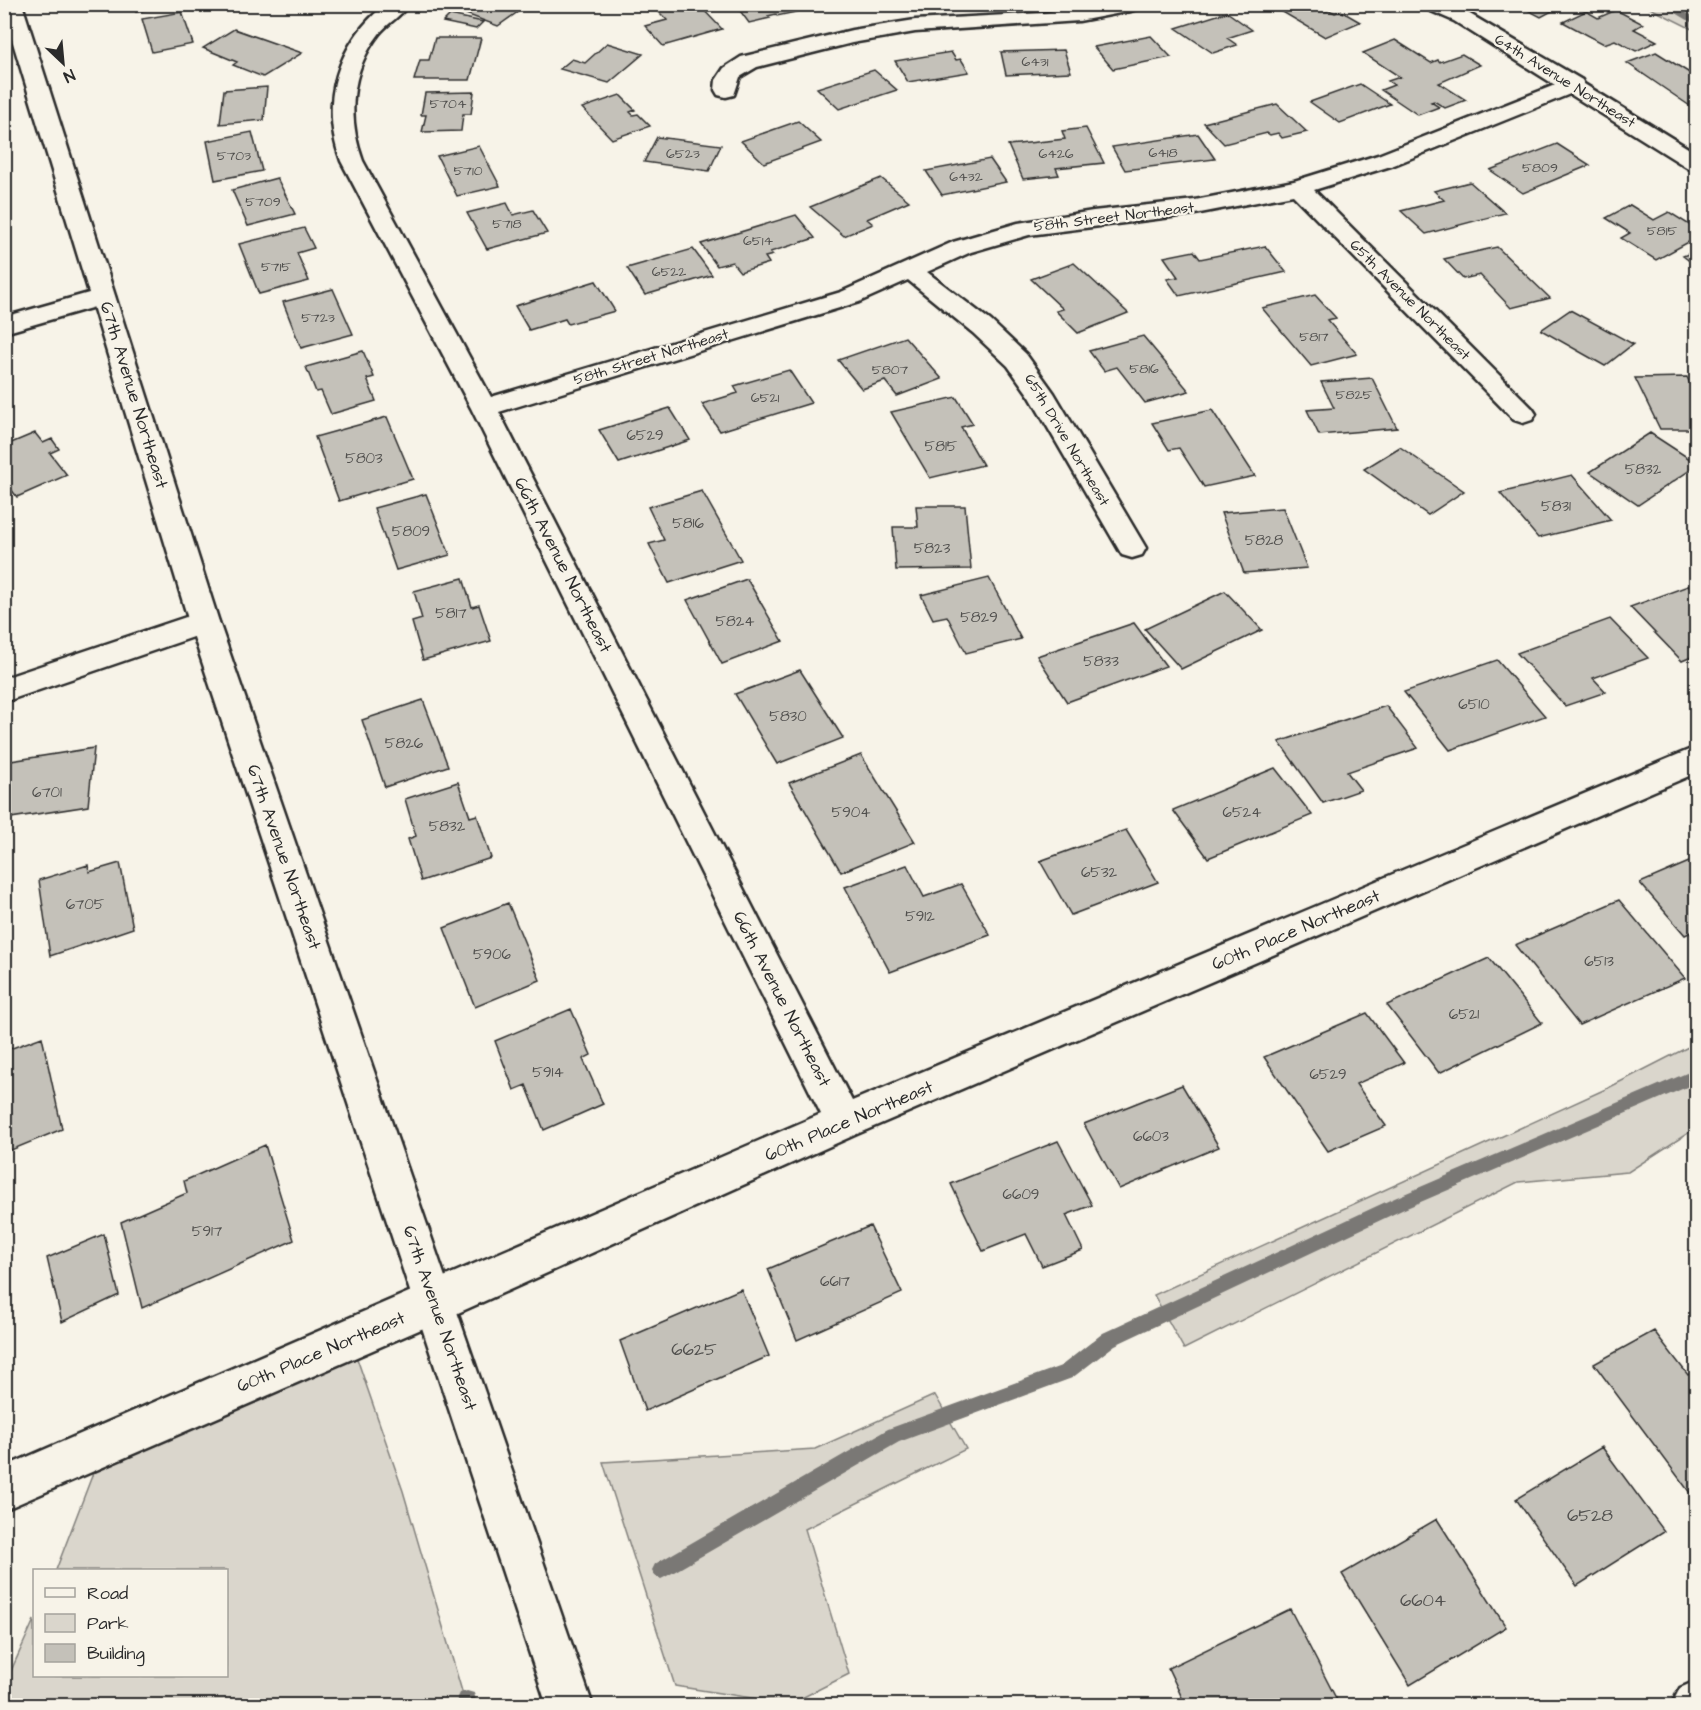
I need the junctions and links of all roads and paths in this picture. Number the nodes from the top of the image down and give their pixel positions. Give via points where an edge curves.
1 (12, 4) edge
2 (1133, 4) edge
3 (1431, 4) edge
4 (387, 6) edge
5 (12, 28) edge
6 (1574, 85) junction
7 (726, 90) dead end
8 (1696, 163) edge
9 (1298, 187) junction
10 (911, 271) junction
11 (103, 297) junction
12 (4, 326) edge
13 (484, 408) junction
14 (1523, 414) dead end
15 (1132, 548) dead end
16 (204, 622) junction
17 (4, 690) edge
18 (1696, 760) edge
19 (844, 1122) junction
20 (435, 1303) junction
21 (4, 1489) edge
22 (570, 1706) edge

1 - 5 street, 67th Avenue Northeast
2 - 7 street via 1060,18 917,26 837,39 755,60 732,71 725,80
3 - 6 street, 64th Avenue Northeast via 1461,17
4 - 13 street, 66th Avenue Northeast via 361,43 345,78 342,134 352,161
5 - 11 street, 67th Avenue Northeast
6 - 8 street, 64th Avenue Northeast
6 - 9 street, 58th Street Northeast via 1386,160
9 - 10 street, 58th Street Northeast via 1195,207 1026,228 962,247
9 - 14 street, 65th Avenue Northeast
10 - 13 street, 58th Street Northeast via 850,297
10 - 15 street, 65th Drive Northeast via 1017,360 1041,393
11 - 12 street
11 - 16 street, 67th Avenue Northeast
13 - 19 street, 66th Avenue Northeast
16 - 17 street
16 - 20 street, 67th Avenue Northeast
18 - 19 street, 60th Place Northeast
19 - 20 street, 60th Place Northeast
20 - 21 street, 60th Place Northeast
20 - 22 street, 67th Avenue Northeast

